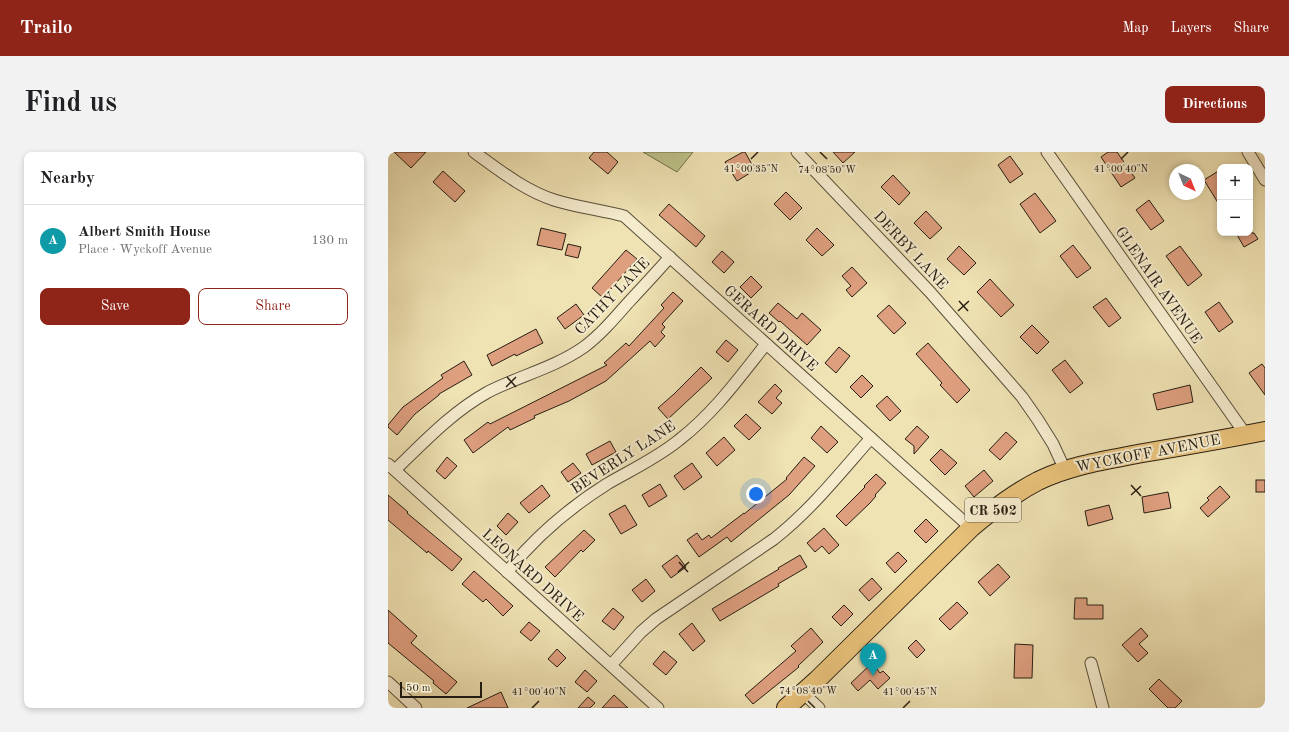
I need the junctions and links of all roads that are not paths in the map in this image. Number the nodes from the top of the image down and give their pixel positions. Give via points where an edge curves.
1 (474, 152) edge
2 (1047, 152) edge
3 (1248, 152) edge
4 (797, 153) edge
5 (1265, 180) edge
6 (670, 257) junction
7 (766, 344) junction
8 (1265, 431) edge
9 (1246, 434) junction
10 (871, 438) junction
11 (392, 467) edge
12 (1065, 470) junction
13 (971, 528) junction
14 (507, 572) junction
15 (1091, 663) dead end
16 (611, 665) junction
17 (388, 682) edge
18 (804, 693) junction
19 (416, 708) edge
20 (658, 708) edge
21 (786, 708) edge
22 (819, 708) edge
23 (1103, 708) edge

1 - 6 street, GERARD DRIVE via 528,189 554,200 624,216
2 - 9 street, GLENAIR AVENUE
3 - 5 street
4 - 12 street, DERBY LANE via 930,292 1022,397 1053,444
6 - 7 street, GERARD DRIVE
6 - 11 street, CATHY LANE via 604,330 584,346 548,367 486,393 466,406
7 - 10 street, GERARD DRIVE
7 - 14 street, BEVERLY LANE via 725,396 680,440 658,456 584,499 523,552
8 - 9 main road, WYCKOFF AVENUE / CR 502
9 - 12 main road, WYCKOFF AVENUE / CR 502 via 1097,461
10 - 13 street, GERARD DRIVE
10 - 16 street via 813,505 793,524 656,619
11 - 14 street, LEONARD DRIVE
12 - 13 main road, WYCKOFF AVENUE / CR 502 via 1015,494
13 - 18 main road, WYCKOFF AVENUE / CR 502
14 - 16 street, LEONARD DRIVE
15 - 23 street
16 - 20 street, LEONARD DRIVE
17 - 19 street
18 - 21 main road, WYCKOFF AVENUE / CR 502
18 - 22 street

